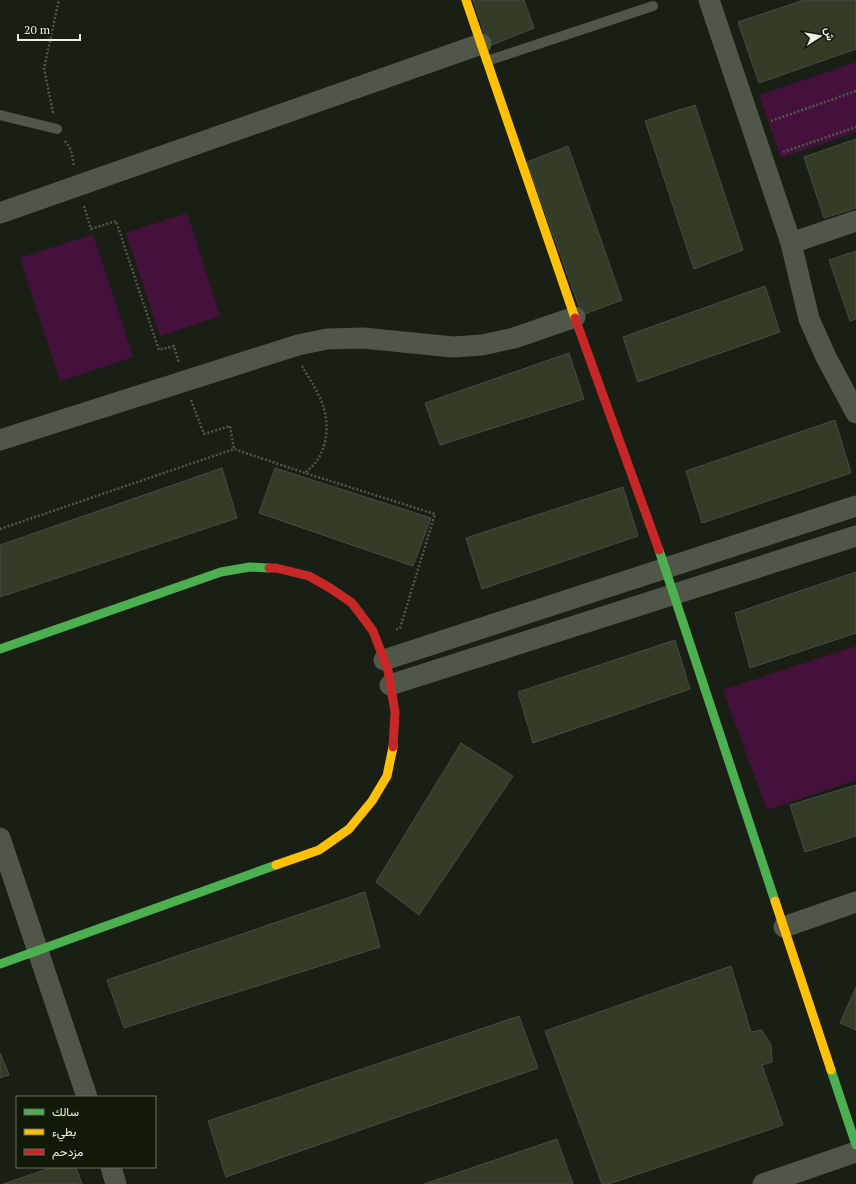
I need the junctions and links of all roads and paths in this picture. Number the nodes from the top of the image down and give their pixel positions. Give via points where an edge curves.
1 (59, 0) edge
2 (466, 0) edge
3 (708, 0) edge
4 (653, 6) dead end
5 (484, 53) junction
6 (856, 91) edge
7 (0, 116) edge
8 (752, 127) junction
9 (856, 127) edge
10 (56, 129) junction
11 (762, 158) junction
12 (78, 186) junction
13 (0, 213) edge
14 (856, 222) edge
15 (791, 243) junction
16 (575, 317) junction
17 (291, 347) junction
18 (185, 381) junction
19 (856, 413) edge
20 (0, 440) edge
21 (234, 449) junction
22 (305, 473) junction
23 (856, 506) edge
24 (0, 529) edge
25 (856, 536) edge
26 (665, 568) junction
27 (674, 594) junction
28 (375, 637) junction
29 (0, 649) edge
30 (384, 660) junction
31 (390, 685) junction
32 (0, 838) edge
33 (856, 902) edge
34 (784, 927) junction
35 (39, 951) junction
36 (0, 964) edge
37 (88, 1096) edge
38 (856, 1145) edge
39 (856, 1152) edge
40 (111, 1168) edge
41 (116, 1184) edge
42 (763, 1184) edge

1 - 10 path via 44,68
2 - 5 street
3 - 8 street
4 - 5 lane
5 - 12 street
5 - 16 street
6 - 8 path
7 - 10 lane
8 - 11 street
9 - 11 path
10 - 12 path via 71,150
11 - 15 street
12 - 13 street
12 - 18 path via 91,229 116,221 159,350 174,346
14 - 15 street
15 - 19 street via 809,319
16 - 17 street via 514,338 482,345 453,347 362,338 327,339
16 - 26 street
17 - 18 street
17 - 22 path via 320,396 327,430 323,449 316,462
18 - 20 street
18 - 21 path via 204,434 230,426
21 - 22 path
21 - 24 path
22 - 28 path via 435,514 400,628
23 - 26 street
25 - 27 street
26 - 27 street
26 - 30 street
27 - 31 street
27 - 34 street
28 - 29 street via 352,603 309,576 276,568 250,567 221,572
28 - 30 street
30 - 31 street
31 - 35 street via 395,712 394,743 387,776 372,801 349,829 319,850
32 - 35 street
33 - 34 street
34 - 38 street
35 - 36 street
35 - 37 street
39 - 42 street
40 - 41 street

